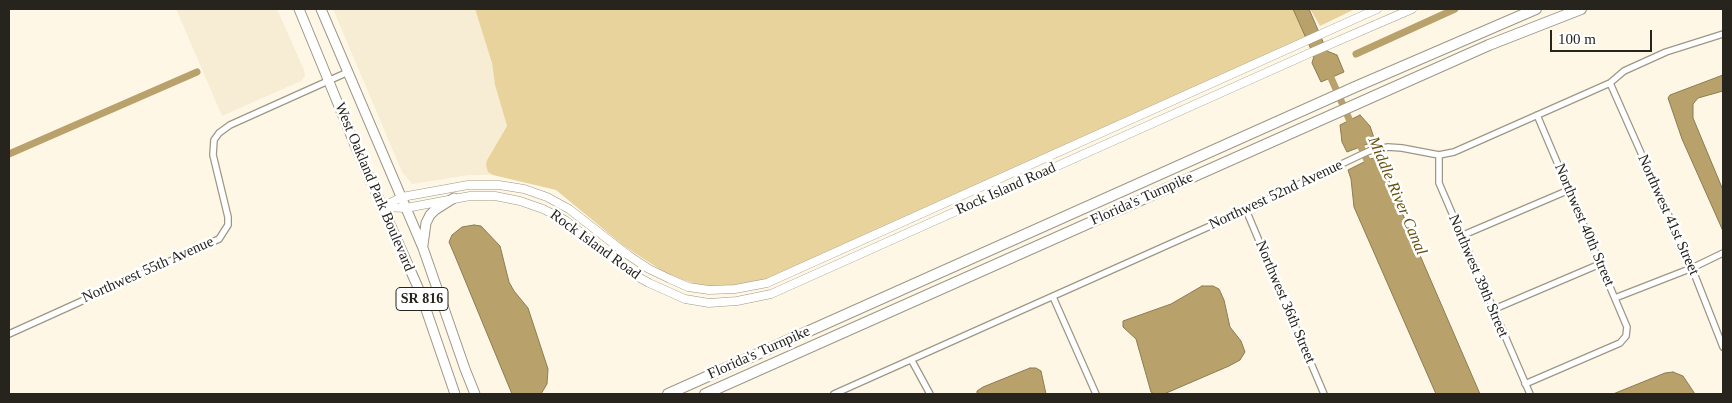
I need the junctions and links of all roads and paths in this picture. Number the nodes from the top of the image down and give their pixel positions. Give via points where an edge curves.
1 (299, 9) edge
2 (321, 9) edge
3 (1377, 9) edge
4 (1412, 9) edge
5 (1536, 9) edge
6 (1581, 9) edge
7 (1723, 34) edge
8 (348, 72) junction
9 (329, 81) junction
10 (1610, 83) junction
11 (1537, 115) junction
12 (1440, 155) junction
13 (1569, 190) junction
14 (402, 197) junction
15 (454, 198) junction
16 (382, 207) junction
17 (406, 208) junction
18 (1246, 210) junction
19 (1461, 236) junction
20 (423, 248) junction
21 (1723, 253) edge
22 (1600, 264) junction
23 (1692, 268) junction
24 (1052, 297) junction
25 (1615, 298) junction
26 (1492, 310) junction
27 (9, 334) edge
28 (1723, 347) edge
29 (912, 361) junction
30 (1525, 384) junction
31 (455, 394) edge
32 (475, 394) edge
33 (668, 394) edge
34 (705, 394) edge
35 (834, 394) edge
36 (930, 394) edge
37 (1096, 394) edge
38 (1324, 394) edge
39 (1530, 394) edge

1 - 9 main road, West Oakland Park Boulevard / SR 816
2 - 8 main road, West Oakland Park Boulevard / SR 816
3 - 14 main road, Rock Island Road via 767,282 735,289 688,287 670,279 628,255 569,209 524,189 499,184 468,184
4 - 15 main road, Rock Island Road via 771,294 737,301 709,302 685,298 649,283 565,220 543,208 495,196
5 - 33 highway, Florida's Turnpike
6 - 34 highway, Florida's Turnpike via 1489,45
7 - 10 street, Northwest 52nd Avenue via 1666,52 1624,71
8 - 9 street, Northwest 55th Avenue
8 - 14 main road, West Oakland Park Boulevard / SR 816
9 - 16 main road, West Oakland Park Boulevard / SR 816
9 - 27 street, Northwest 55th Avenue via 230,125 214,140 213,155 228,217 228,225 219,239
10 - 11 street, Northwest 52nd Avenue
10 - 23 street, Northwest 41st Street
11 - 12 street, Northwest 52nd Avenue via 1454,152
11 - 13 street, Northwest 40th Street
12 - 18 street, Northwest 52nd Avenue via 1388,147 1369,151
12 - 19 street, Northwest 39th Street via 1439,183
13 - 19 street
13 - 22 street, Northwest 40th Street
14 - 16 main road, Rock Island Road
14 - 17 main road, West Oakland Park Boulevard / SR 816
15 - 17 main road, Rock Island Road
15 - 20 main road via 430,215
16 - 17 main road, Rock Island Road
16 - 31 main road, West Oakland Park Boulevard / SR 816 via 420,292
17 - 20 main road, West Oakland Park Boulevard / SR 816
18 - 24 street, Northwest 52nd Avenue
18 - 38 street, Northwest 36th Street
19 - 26 street, Northwest 39th Street
20 - 32 main road, West Oakland Park Boulevard / SR 816
21 - 23 street
22 - 25 street, Northwest 40th Street
22 - 26 street
23 - 25 street
23 - 28 street, Northwest 41st Street
24 - 29 street, Northwest 52nd Avenue
24 - 37 street
25 - 30 street, Northwest 40th Street via 1627,327 1626,336 1620,343
26 - 30 street, Northwest 39th Street
29 - 35 street, Northwest 52nd Avenue
29 - 36 street
30 - 39 street, Northwest 39th Street

